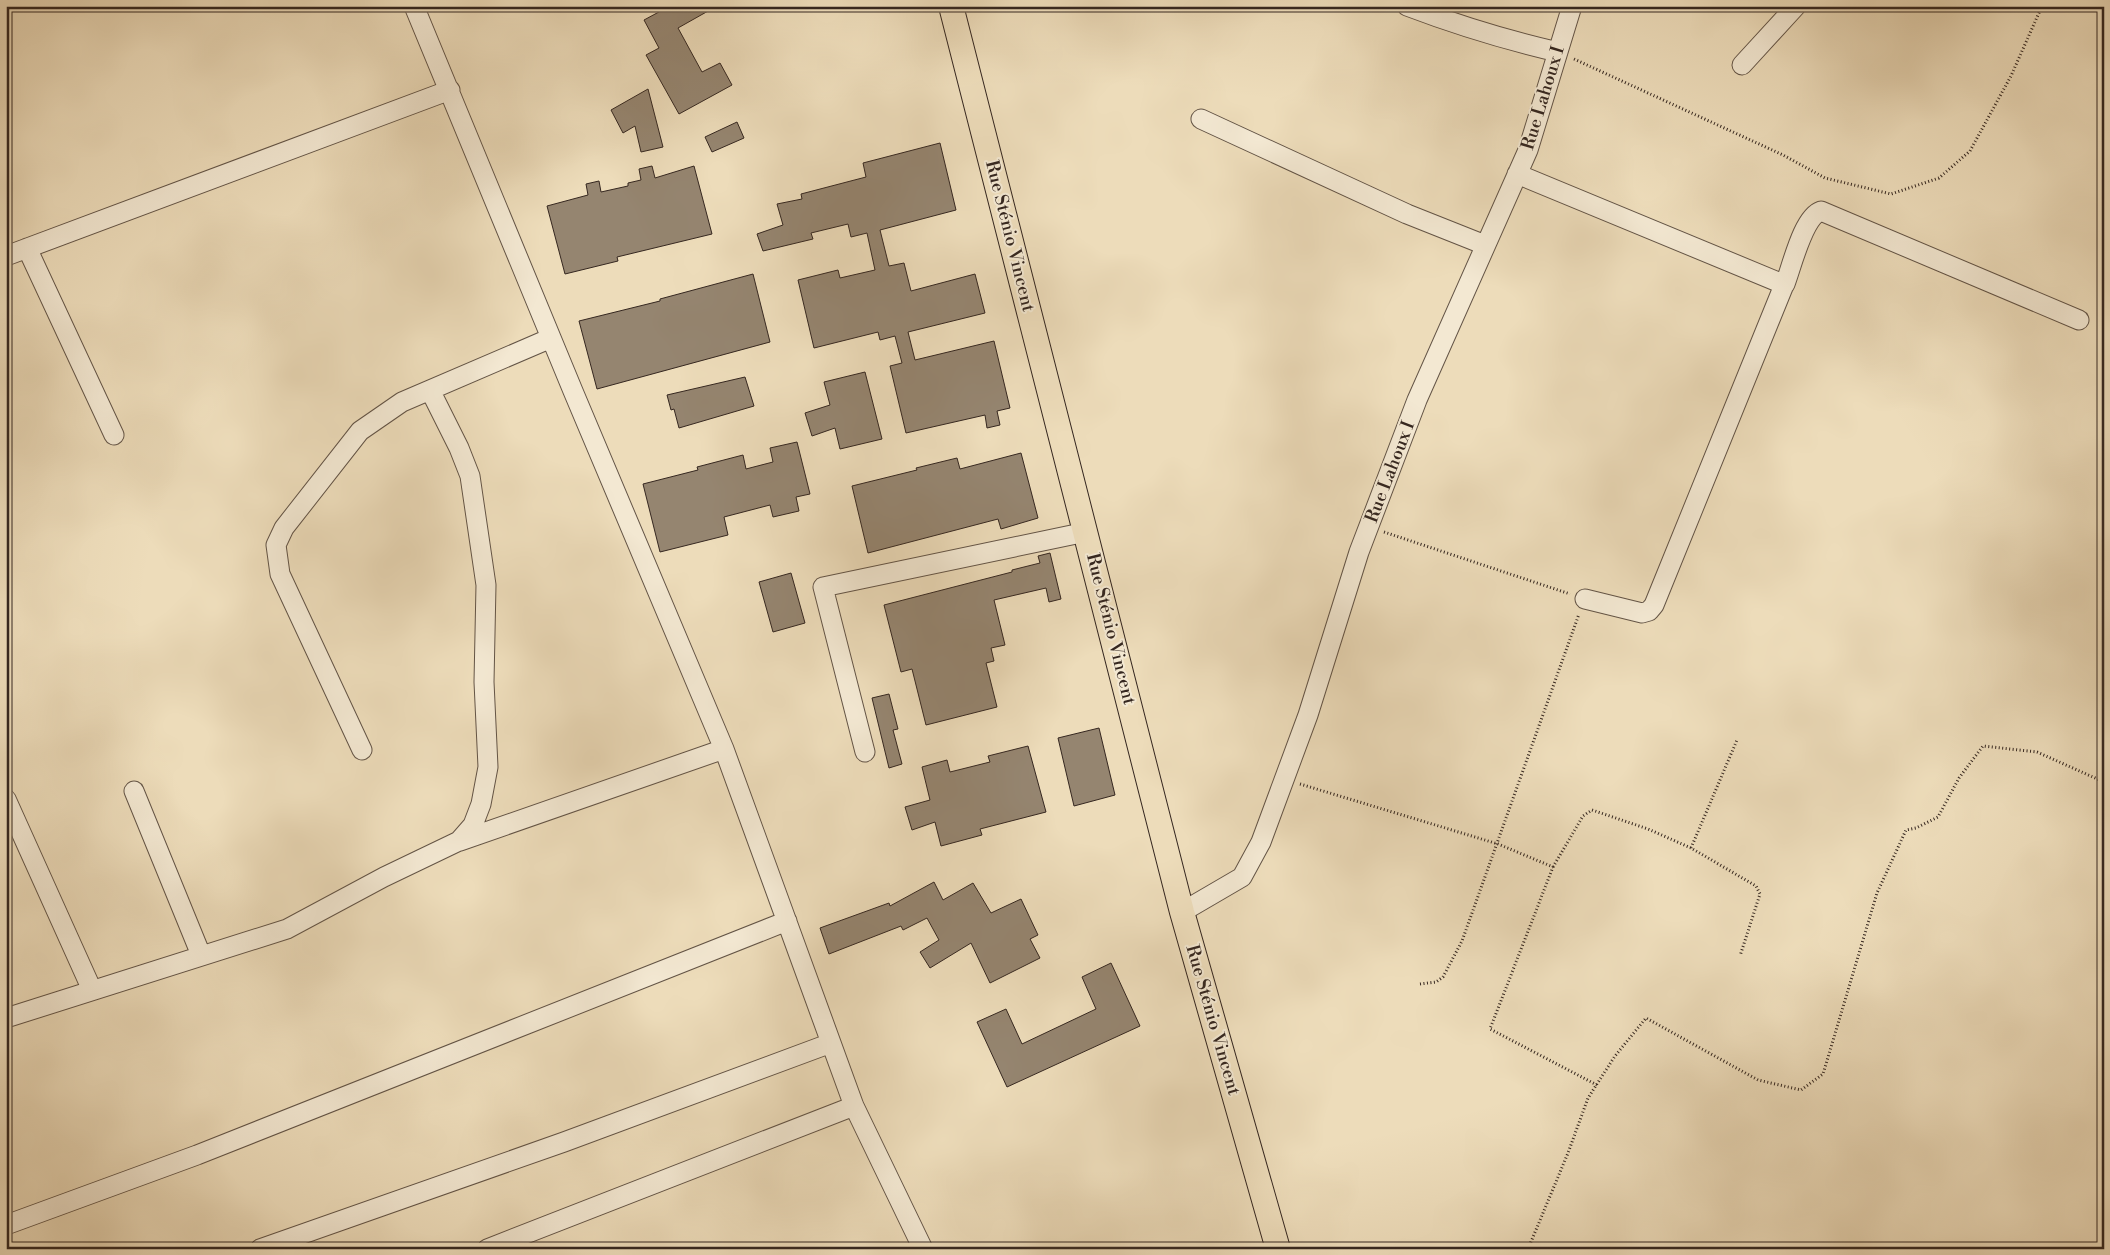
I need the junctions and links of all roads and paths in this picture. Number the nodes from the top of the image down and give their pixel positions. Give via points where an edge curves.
1 (414, 6) edge
2 (951, 6) edge
3 (1407, 6) edge
4 (1572, 6) edge
5 (1796, 6) edge
6 (2042, 6) edge
7 (1558, 52) junction
8 (1742, 65) dead end
9 (450, 90) junction
10 (1201, 119) dead end
11 (1517, 174) junction
12 (1485, 245) junction
13 (27, 248) junction
14 (6, 256) edge
15 (1784, 285) junction
16 (2079, 320) dead end
17 (551, 338) junction
18 (430, 390) junction
19 (114, 435) dead end
20 (1369, 527) junction
21 (1086, 532) junction
22 (1585, 599) junction
23 (1737, 740) dead end
24 (724, 749) junction
25 (362, 750) dead end
26 (864, 752) dead end
27 (1284, 779) junction
28 (2104, 782) edge
29 (134, 791) dead end
30 (6, 799) edge
31 (459, 841) junction
32 (1498, 844) junction
33 (1691, 848) junction
34 (1553, 867) junction
35 (1182, 912) junction
36 (787, 921) junction
37 (201, 955) junction
38 (1740, 956) dead end
39 (1420, 984) dead end
40 (92, 990) junction
41 (6, 1018) edge
42 (831, 1043) junction
43 (1597, 1085) junction
44 (854, 1106) junction
45 (6, 1226) edge
46 (260, 1249) edge
47 (487, 1249) edge
48 (923, 1249) edge
49 (1278, 1249) edge
50 (1528, 1249) edge

1 - 9 street
2 - 21 main road, Rue Sténio Vincent
3 - 7 street via 1458,25
4 - 7 street, Rue Lahoux I
5 - 8 street
6 - 7 path via 2011,76 1970,151 1939,178 1891,194 1825,178
7 - 11 street, Rue Lahoux I via 1528,150
9 - 13 street
9 - 17 street
10 - 12 street via 1407,214
11 - 12 street, Rue Lahoux I
11 - 15 street
12 - 20 street, Rue Lahoux I via 1417,400
13 - 14 street
13 - 19 street
15 - 16 street via 1807,223 1821,211
15 - 22 street via 1654,605 1642,613
17 - 18 street
17 - 24 street
18 - 25 street via 402,402 360,430 292,517 276,545 280,574
18 - 31 street via 470,476 486,585 484,682 488,767 473,825
20 - 22 path
20 - 27 street, Rue Lahoux I
21 - 26 street via 824,587
21 - 35 main road, Rue Sténio Vincent
22 - 32 path
23 - 33 path
24 - 31 street
24 - 36 street
27 - 32 path
27 - 35 street, Rue Lahoux I via 1261,842 1242,877
28 - 43 path via 2038,752 1983,746 1959,778 1938,817 1906,830 1877,893 1823,1074 1801,1090 1758,1080 1646,1018 1615,1056
29 - 37 street
30 - 40 street
31 - 37 street via 287,929
32 - 34 path
32 - 39 path via 1462,941 1443,978
33 - 34 path via 1592,810 1583,816
33 - 38 path via 1756,886 1760,894
34 - 43 path via 1490,1029
35 - 49 main road, Rue Sténio Vincent
36 - 42 street
36 - 45 street via 197,1155
37 - 40 street
40 - 41 street
42 - 44 street
42 - 46 street via 564,1142
43 - 50 path via 1588,1098
44 - 47 street
44 - 48 street

